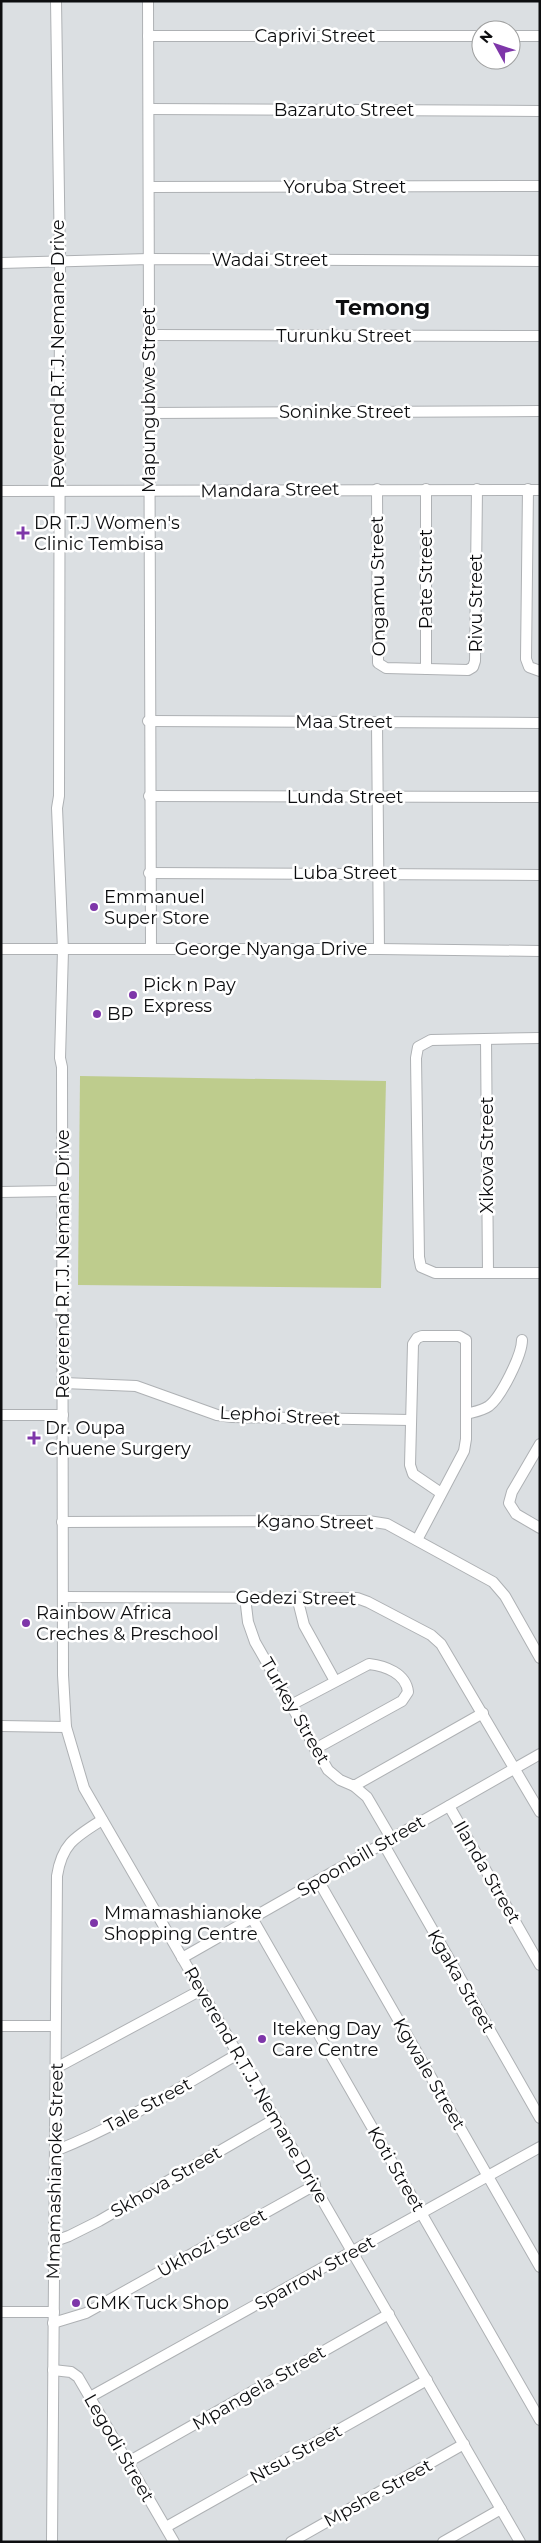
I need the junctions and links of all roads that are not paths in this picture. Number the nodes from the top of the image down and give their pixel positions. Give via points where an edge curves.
1 (56, 1) edge
2 (148, 1) edge
3 (148, 36) junction
4 (471, 36) edge
5 (521, 36) edge
6 (540, 36) edge
7 (149, 109) junction
8 (540, 111) edge
9 (540, 186) edge
10 (150, 187) junction
11 (149, 259) junction
12 (60, 260) junction
13 (540, 261) edge
14 (1, 263) edge
15 (149, 335) junction
16 (540, 336) edge
17 (540, 411) edge
18 (150, 413) junction
19 (377, 489) junction
20 (426, 489) junction
21 (477, 489) junction
22 (528, 490) junction
23 (540, 490) edge
24 (1, 491) edge
25 (149, 491) junction
26 (58, 492) junction
27 (426, 669) junction
28 (540, 671) edge
29 (148, 721) junction
30 (377, 723) junction
31 (540, 723) edge
32 (149, 796) junction
33 (378, 798) junction
34 (540, 798) edge
35 (149, 873) junction
36 (378, 873) junction
37 (540, 875) edge
38 (1, 949) edge
39 (151, 949) junction
40 (378, 949) junction
41 (65, 950) junction
42 (540, 951) edge
43 (540, 1038) edge
44 (486, 1039) junction
45 (63, 1191) junction
46 (1, 1192) edge
47 (488, 1272) junction
48 (540, 1273) edge
49 (522, 1340) dead end
50 (64, 1383) junction
51 (63, 1414) junction
52 (466, 1414) junction
53 (1, 1415) edge
54 (410, 1420) junction
55 (538, 1450) edge
56 (441, 1493) junction
57 (62, 1522) junction
58 (540, 1528) edge
59 (417, 1540) junction
60 (63, 1597) junction
61 (245, 1597) junction
62 (297, 1597) junction
63 (540, 1658) edge
64 (335, 1681) junction
65 (291, 1705) junction
66 (483, 1713) junction
67 (1, 1726) edge
68 (66, 1727) junction
69 (316, 1749) junction
70 (540, 1754) edge
71 (514, 1768) junction
72 (354, 1786) junction
73 (449, 1806) junction
74 (540, 1812) edge
75 (102, 1820) junction
76 (387, 1841) junction
77 (318, 1880) junction
78 (252, 1918) junction
79 (182, 1958) junction
80 (540, 1966) edge
81 (200, 1990) junction
82 (1, 2026) edge
83 (55, 2026) junction
84 (238, 2054) junction
85 (56, 2068) junction
86 (540, 2118) edge
87 (275, 2119) junction
88 (540, 2147) edge
89 (55, 2151) junction
90 (488, 2177) junction
91 (315, 2186) junction
92 (422, 2214) junction
93 (54, 2241) junction
94 (353, 2252) junction
95 (540, 2267) edge
96 (1, 2312) edge
97 (54, 2312) junction
98 (389, 2314) junction
99 (53, 2324) junction
100 (53, 2370) junction
101 (427, 2380) junction
102 (90, 2397) junction
103 (540, 2420) edge
104 (464, 2444) junction
105 (128, 2462) junction
106 (501, 2509) junction
107 (166, 2527) junction
108 (52, 2542) edge
109 (174, 2542) edge
110 (291, 2542) edge
111 (443, 2542) edge
112 (520, 2542) edge

1 - 12 street, Reverend R.T.J. Nemane Drive
2 - 3 street, Mapungubwe Street
3 - 4 street, Caprivi Street
3 - 7 street, Mapungubwe Street
5 - 6 street
7 - 8 street, Bazaruto Street
7 - 10 street, Mapungubwe Street
9 - 10 street, Yoruba Street
10 - 11 street, Mapungubwe Street
11 - 12 street, Wadai Street
11 - 13 street, Wadai Street
11 - 15 street, Mapungubwe Street
12 - 14 street, Wadai Street
12 - 26 street, Reverend R.T.J. Nemane Drive
15 - 16 street, Turunku Street
15 - 18 street, Mapungubwe Street
17 - 18 street, Soninke Street
18 - 25 street, Mapungubwe Street
19 - 20 street, Mandara Street
19 - 25 street, Mandara Street
19 - 27 street, Ongamu Street via 377,662 384,668
20 - 21 street, Mandara Street
20 - 27 street, Pate Street
21 - 22 street, Mandara Street
21 - 27 street, Rivu Street via 475,663 468,670
22 - 23 street, Mandara Street
22 - 28 street via 526,660 529,667
24 - 26 street, Mandara Street
25 - 26 street, Mandara Street
25 - 29 street, Mapungubwe Street
26 - 41 street, Reverend R.T.J. Nemane Drive via 57,808
29 - 30 street, Maa Street
29 - 32 street, Mapungubwe Street
30 - 31 street, Maa Street
30 - 33 street
32 - 33 street, Lunda Street
32 - 35 street, Mapungubwe Street
33 - 34 street, Lunda Street
33 - 36 street
35 - 36 street, Luba Street
35 - 39 street, Mapungubwe Street
36 - 37 street, Luba Street
36 - 40 street
38 - 41 street, George Nyanga Drive
39 - 40 street, George Nyanga Drive
39 - 41 street, George Nyanga Drive
40 - 42 street, George Nyanga Drive
41 - 45 street, Reverend R.T.J. Nemane Drive via 60,1058
43 - 44 street
44 - 47 street, Xikova Street
44 - 47 street via 426,1041 418,1047 416,1058 419,1262 429,1272
45 - 46 street
45 - 50 street, Reverend R.T.J. Nemane Drive
47 - 48 street
49 - 52 street via 519,1356 497,1398 484,1409
50 - 51 street, Reverend R.T.J. Nemane Drive
50 - 54 street, Lephoi Street via 136,1386 210,1413 232,1417
51 - 53 street
51 - 57 street, Reverend R.T.J. Nemane Drive
52 - 54 street via 466,1340 459,1336 422,1336 413,1344
52 - 56 street via 464,1452
54 - 56 street via 411,1470
55 - 58 street via 512,1492 510,1503 516,1514
56 - 59 street
57 - 59 street, Kgano Street via 368,1521 387,1524
57 - 60 street, Reverend R.T.J. Nemane Drive
59 - 63 street, Kgano Street via 499,1587
60 - 61 street, Gedezi Street
60 - 68 street, Reverend R.T.J. Nemane Drive
61 - 62 street, Gedezi Street
61 - 65 street, Turkey Street via 250,1630
62 - 64 street via 304,1625
62 - 66 street, Gedezi Street via 362,1599 431,1635 445,1649
64 - 65 street
64 - 69 street via 364,1666 374,1665 402,1677 408,1692 402,1701
65 - 69 street, Turkey Street
66 - 71 street, Gedezi Street
66 - 72 street
67 - 68 street
68 - 75 street, Reverend R.T.J. Nemane Drive via 84,1788
69 - 72 street, Turkey Street via 333,1775
70 - 71 street, Spoonbill Street
71 - 73 street, Spoonbill Street
71 - 74 street, Gedezi Street
72 - 76 street, Turkey Street via 367,1797
73 - 76 street, Spoonbill Street
73 - 80 street, Ilanda Street
75 - 79 street, Reverend R.T.J. Nemane Drive
75 - 83 street, Mmamashianoke Street via 70,1843 60,1858 56,1876
76 - 77 street, Spoonbill Street
76 - 86 street, Kgaka Street
77 - 78 street, Spoonbill Street
77 - 90 street, Kgwale Street
78 - 79 street, Spoonbill Street
78 - 92 street, Koti Street
79 - 81 street, Reverend R.T.J. Nemane Drive
81 - 84 street, Reverend R.T.J. Nemane Drive
81 - 85 street
82 - 83 street
83 - 85 street, Mmamashianoke Street
84 - 87 street, Reverend R.T.J. Nemane Drive
84 - 89 street, Tale Street via 146,2106
85 - 89 street, Mmamashianoke Street
87 - 91 street, Reverend R.T.J. Nemane Drive
87 - 93 street, Skhova Street via 92,2224
88 - 90 street, Sparrow Street
89 - 93 street, Mmamashianoke Street
90 - 92 street, Sparrow Street
90 - 95 street, Kgwale Street
91 - 94 street, Reverend R.T.J. Nemane Drive
91 - 99 street, Ukhozi Street via 86,2313
92 - 94 street, Sparrow Street
92 - 103 street, Koti Street
93 - 97 street, Mmamashianoke Street
94 - 98 street, Reverend R.T.J. Nemane Drive
94 - 102 street, Sparrow Street
96 - 97 street
97 - 99 street, Mmamashianoke Street
98 - 101 street, Reverend R.T.J. Nemane Drive
98 - 105 street, Mpangela Street
99 - 100 street, Mmamashianoke Street
100 - 102 street, Legodi Street via 74,2374
100 - 108 street, Mmamashianoke Street
101 - 104 street, Reverend R.T.J. Nemane Drive
101 - 107 street, Ntsu Street
102 - 105 street, Legodi Street
104 - 106 street, Reverend R.T.J. Nemane Drive
104 - 110 street, Mpshe Street
105 - 107 street, Legodi Street
106 - 111 street
106 - 112 street, Reverend R.T.J. Nemane Drive
107 - 109 street, Legodi Street

